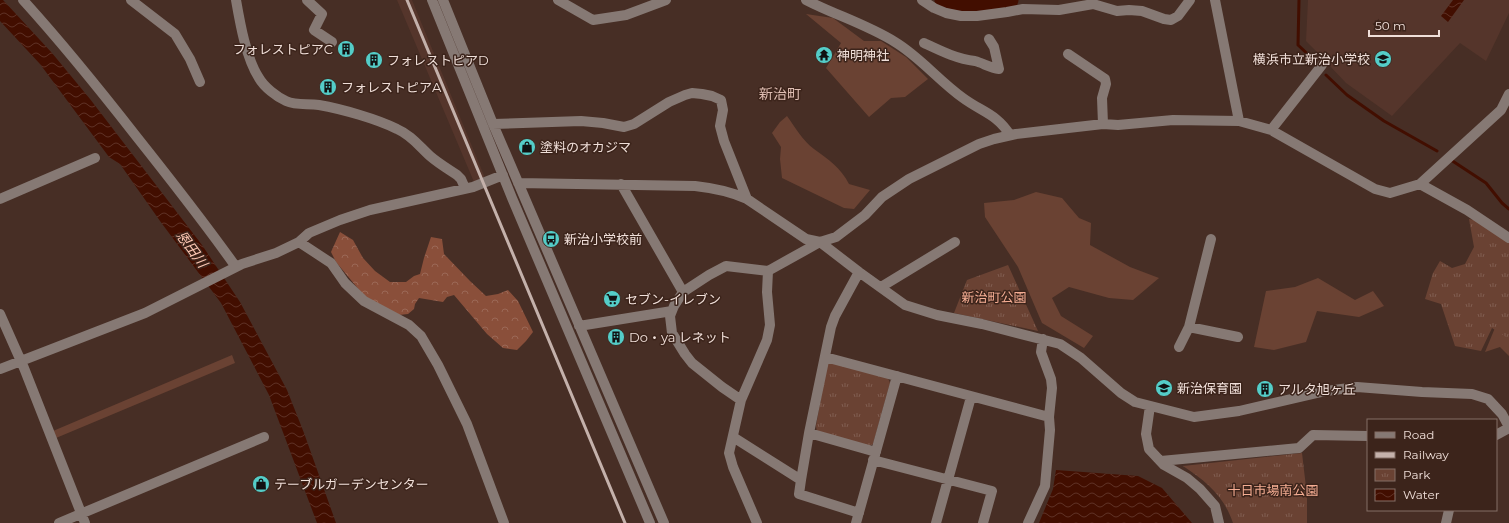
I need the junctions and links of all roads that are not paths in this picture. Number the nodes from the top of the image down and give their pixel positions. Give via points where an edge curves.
1 (23, 0) edge
2 (131, 0) edge
3 (236, 0) edge
4 (307, 0) edge
5 (432, 0) edge
6 (444, 0) edge
7 (558, 0) edge
8 (666, 0) edge
9 (806, 0) edge
10 (922, 0) edge
11 (1190, 0) edge
12 (1215, 0) edge
13 (332, 42) dead end
14 (924, 43) dead end
15 (994, 44) dead end
16 (1068, 54) dead end
17 (1322, 65) dead end
18 (200, 82) dead end
19 (1509, 94) edge
20 (1239, 121) junction
21 (493, 124) junction
22 (1103, 124) junction
23 (1271, 130) junction
24 (1010, 135) junction
25 (94, 158) dead end
26 (503, 175) junction
27 (518, 183) junction
28 (621, 184) junction
29 (1420, 184) junction
30 (465, 188) junction
31 (0, 198) edge
32 (747, 199) junction
33 (1509, 238) edge
34 (1212, 239) dead end
35 (299, 242) junction
36 (820, 242) junction
37 (956, 242) dead end
38 (234, 268) junction
39 (768, 271) junction
40 (859, 272) junction
41 (881, 287) junction
42 (683, 292) junction
43 (672, 312) junction
44 (0, 314) edge
45 (579, 326) junction
46 (1190, 327) junction
47 (1238, 337) dead end
48 (1043, 339) junction
49 (1178, 347) dead end
50 (825, 356) junction
51 (21, 361) junction
52 (0, 369) edge
53 (897, 376) junction
54 (971, 397) junction
55 (741, 400) junction
56 (1150, 406) junction
57 (1049, 417) junction
58 (1509, 428) edge
59 (809, 433) junction
60 (1497, 434) edge
61 (1367, 436) edge
62 (264, 437) dead end
63 (733, 437) junction
64 (875, 456) junction
65 (1161, 462) junction
66 (948, 479) junction
67 (801, 480) junction
68 (1449, 511) edge
69 (859, 512) junction
70 (83, 518) edge
71 (59, 523) edge
72 (504, 523) edge
73 (650, 523) edge
74 (664, 523) edge
75 (757, 523) edge
76 (856, 523) edge
77 (936, 523) edge
78 (983, 523) edge
79 (1028, 523) edge
80 (1219, 523) edge
81 (1446, 523) edge

1 - 38 street via 59,39 171,179 206,224
2 - 18 street via 175,34
3 - 30 street via 251,62 259,79 274,94 292,103 338,110 396,128 408,134 430,156 457,175
4 - 13 street via 322,14 314,30
5 - 26 street
6 - 21 street
7 - 8 street via 593,20 626,15
9 - 24 street via 863,25 901,46 944,84 997,118
10 - 11 street via 946,13 961,16 990,15 1023,9 1059,10 1093,4 1117,11 1142,11 1171,20 1178,16
12 - 20 street
14 - 15 street via 955,58 999,69
16 - 22 street via 1105,79 1102,98
17 - 23 street
19 - 29 street via 1501,110
20 - 22 street via 1174,120
20 - 23 street
21 - 27 street
21 - 32 street via 581,121 624,127 685,95 692,93 712,96 721,100 723,110 720,126
22 - 24 street
23 - 29 street via 1375,189 1390,193
24 - 36 street via 980,144 908,179 882,197 865,215 836,237
25 - 31 street
26 - 30 street
26 - 73 street
27 - 28 street
27 - 45 street
28 - 32 street via 709,188 738,194
28 - 42 street
29 - 33 street
30 - 35 street via 350,216 309,233
32 - 36 street via 806,239
34 - 46 street
35 - 38 street
35 - 72 street via 331,263 345,283 364,301 409,325 420,336 438,365 467,424
36 - 39 street
36 - 40 street
37 - 41 street
38 - 51 street via 145,313
39 - 42 street via 726,266
39 - 55 street via 770,325 767,340
40 - 41 street
40 - 50 street via 835,316
41 - 48 street via 905,305 914,308
42 - 43 street
43 - 45 street
43 - 55 street via 672,333 692,363
44 - 51 street
45 - 74 street
46 - 47 street
46 - 49 street
48 - 56 street via 1060,344 1081,358 1121,394 1135,402
48 - 57 street via 1041,352 1052,388
50 - 53 street
50 - 59 street
51 - 52 street
51 - 70 street
53 - 54 street
53 - 64 street
54 - 57 street
54 - 66 street
55 - 63 street
56 - 58 street via 1194,417 1239,411 1326,391 1357,387 1472,394 1488,399 1502,414
56 - 65 street via 1146,434 1149,449
57 - 79 street via 1045,486
58 - 60 street
59 - 64 street
59 - 67 street
61 - 65 street via 1313,435 1298,448
62 - 70 street
63 - 67 street
63 - 75 street via 729,453
64 - 66 street
64 - 69 street
65 - 80 street via 1200,489 1215,506
66 - 77 street
66 - 78 street via 992,491
67 - 69 street via 799,494
68 - 81 street
69 - 76 street
70 - 71 street

